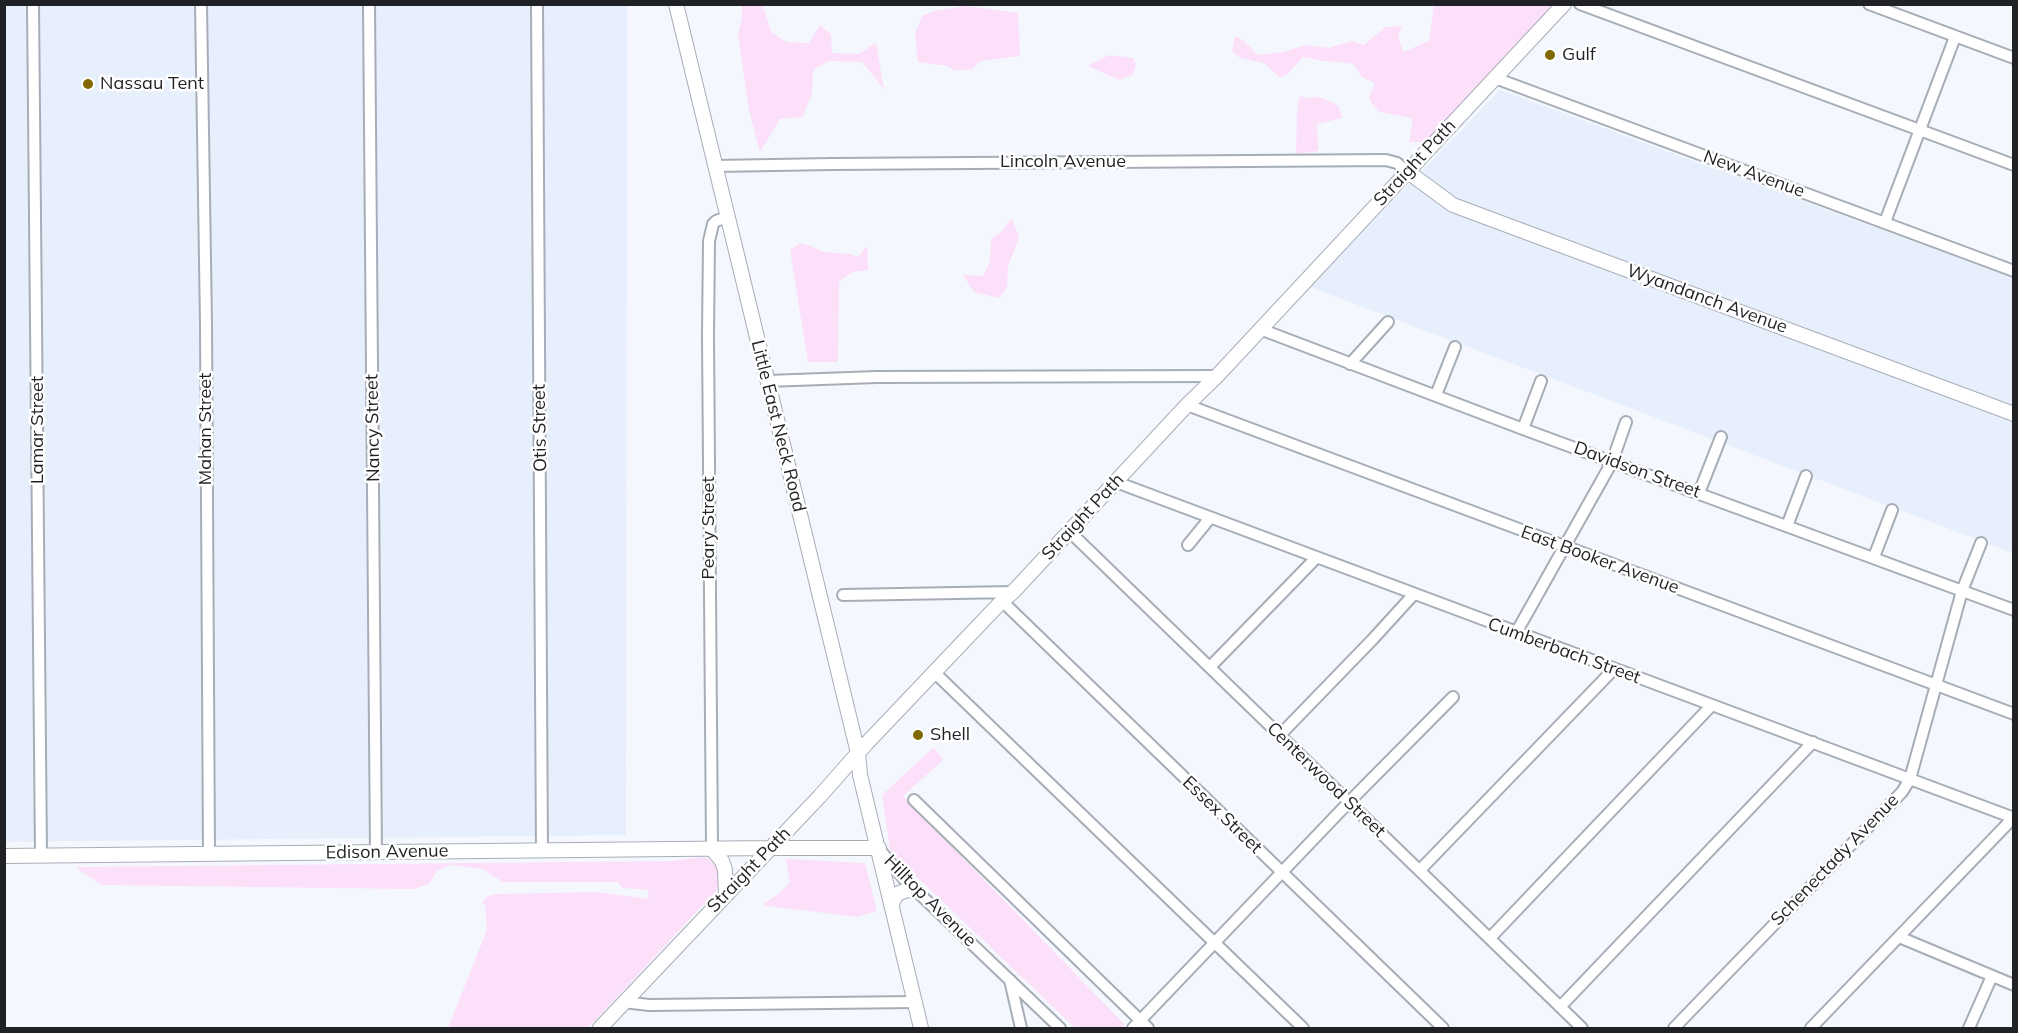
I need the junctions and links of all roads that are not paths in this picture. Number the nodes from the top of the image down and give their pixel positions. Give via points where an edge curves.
1 (33, 4) edge
2 (201, 4) edge
3 (369, 4) edge
4 (537, 4) edge
5 (676, 4) edge
6 (1564, 4) edge
7 (1580, 4) edge
8 (1869, 4) edge
9 (1955, 37) junction
10 (2013, 58) edge
11 (1495, 78) junction
12 (1919, 131) junction
13 (2013, 165) edge
14 (715, 166) junction
15 (1407, 172) junction
16 (727, 217) junction
17 (1885, 222) junction
18 (2013, 271) edge
19 (1388, 322) dead end
20 (1260, 329) junction
21 (1455, 347) dead end
22 (1350, 364) junction
23 (1217, 376) junction
24 (767, 381) junction
25 (1541, 381) dead end
26 (1436, 395) junction
27 (1187, 405) junction
28 (2013, 414) edge
29 (1626, 422) dead end
30 (1523, 429) junction
31 (1721, 437) dead end
32 (1611, 462) junction
33 (1806, 476) dead end
34 (1116, 482) junction
35 (1700, 493) junction
36 (1892, 510) dead end
37 (1210, 518) junction
38 (1787, 526) junction
39 (1069, 531) junction
40 (1981, 543) dead end
41 (1188, 545) dead end
42 (1563, 547) junction
43 (1874, 557) junction
44 (1316, 558) junction
45 (1962, 591) junction
46 (1013, 592) junction
47 (1414, 594) junction
48 (843, 595) dead end
49 (1002, 602) junction
50 (2013, 610) edge
51 (1516, 633) junction
52 (1210, 667) junction
53 (1614, 669) junction
54 (934, 672) junction
55 (1935, 686) junction
56 (1454, 697) dead end
57 (1711, 706) junction
58 (2013, 714) edge
59 (1280, 735) junction
60 (1813, 742) junction
61 (858, 753) junction
62 (1910, 779) junction
63 (914, 801) dead end
64 (1349, 802) junction
65 (2013, 818) edge
66 (770, 848) junction
67 (879, 848) junction
68 (712, 849) junction
69 (542, 850) junction
70 (376, 852) junction
71 (209, 854) junction
72 (41, 855) junction
73 (4, 856) edge
74 (1420, 870) junction
75 (1282, 873) junction
76 (917, 891) junction
77 (726, 894) junction
78 (892, 903) junction
79 (1899, 937) junction
80 (1490, 938) junction
81 (1214, 943) junction
82 (1992, 976) junction
83 (1010, 980) junction
84 (2013, 985) edge
85 (624, 1002) junction
86 (915, 1002) junction
87 (1560, 1007) junction
88 (1140, 1026) edge
89 (600, 1029) edge
90 (921, 1029) edge
91 (1021, 1029) edge
92 (1060, 1029) edge
93 (1303, 1029) edge
94 (1443, 1029) edge
95 (1582, 1029) edge
96 (1674, 1029) edge
97 (1811, 1029) edge
98 (1969, 1029) edge

1 - 72 street, Lamar Street
2 - 71 street, Mahan Street
3 - 70 street, Nancy Street
4 - 69 street, Otis Street
5 - 14 main road, Little East Neck Road
6 - 11 main road, Straight Path
7 - 12 street
8 - 9 street
9 - 10 street
9 - 12 street
11 - 15 main road, Straight Path
11 - 17 street, New Avenue
12 - 13 street
12 - 17 street
14 - 15 street, Lincoln Avenue via 1386,160
14 - 16 main road, Little East Neck Road
15 - 20 main road, Straight Path
15 - 28 main road, Wyandanch Avenue via 1454,205
16 - 24 main road, Little East Neck Road
16 - 68 street, Peary Street via 713,224 709,241
17 - 18 street, New Avenue
19 - 22 street
20 - 22 street, Davidson Street
20 - 23 main road, Straight Path
21 - 26 street
22 - 26 street, Davidson Street
23 - 24 street
23 - 27 main road, Straight Path
24 - 61 main road, Little East Neck Road
25 - 30 street
26 - 30 street, Davidson Street
27 - 34 main road, Straight Path
27 - 42 street, East Booker Avenue
29 - 32 street
30 - 32 street, Davidson Street
31 - 35 street
32 - 35 street, Davidson Street
32 - 42 street
33 - 38 street
34 - 37 street, Cumberbach Street
34 - 39 main road, Straight Path
35 - 38 street, Davidson Street
36 - 43 street
37 - 41 street
37 - 44 street, Cumberbach Street
38 - 43 street, Davidson Street
39 - 46 main road, Straight Path
39 - 52 street, Centerwood Street
40 - 45 street, Schenectady Avenue
42 - 51 street
42 - 55 street, East Booker Avenue
43 - 45 street, Davidson Street
44 - 47 street, Cumberbach Street
44 - 52 street
45 - 50 street, Davidson Street
45 - 55 street, Schenectady Avenue
46 - 48 street
46 - 49 main road, Straight Path
47 - 51 street, Cumberbach Street
47 - 59 street
49 - 54 main road, Straight Path
49 - 75 street, Essex Street
51 - 53 street, Cumberbach Street
52 - 59 street, Centerwood Street
53 - 57 street, Cumberbach Street
53 - 74 street
54 - 61 main road, Straight Path
54 - 81 street
55 - 58 street, East Booker Avenue
55 - 62 street, Schenectady Avenue
56 - 64 street
57 - 60 street, Cumberbach Street
57 - 80 street
59 - 64 street, Centerwood Street
60 - 62 street, Cumberbach Street
60 - 87 street
61 - 66 main road, Straight Path
61 - 67 main road, Little East Neck Road
62 - 65 street, Cumberbach Street
62 - 96 street, Schenectady Avenue via 1902,792
63 - 88 street
64 - 74 street, Centerwood Street
64 - 75 street
65 - 79 street
66 - 67 main road, Hilltop Avenue
66 - 68 main road, Edison Avenue
66 - 77 main road, Straight Path
67 - 76 street, Hilltop Avenue
67 - 78 main road, Little East Neck Road
68 - 69 main road, Edison Avenue
68 - 77 main road via 725,870
69 - 70 main road, Edison Avenue
70 - 71 main road, Edison Avenue
71 - 72 main road, Edison Avenue
72 - 73 main road, Edison Avenue
74 - 80 street, Centerwood Street
75 - 81 street
75 - 94 street, Essex Street
76 - 78 main road via 897,894
76 - 83 street, Hilltop Avenue
77 - 85 main road, Straight Path
78 - 86 main road, Little East Neck Road
79 - 82 street
79 - 97 street
80 - 87 street, Centerwood Street
81 - 88 street
81 - 93 street
82 - 84 street
82 - 98 street
83 - 91 street
83 - 92 street, Hilltop Avenue
85 - 86 street
85 - 89 main road, Straight Path
86 - 90 main road, Little East Neck Road
87 - 95 street, Centerwood Street

